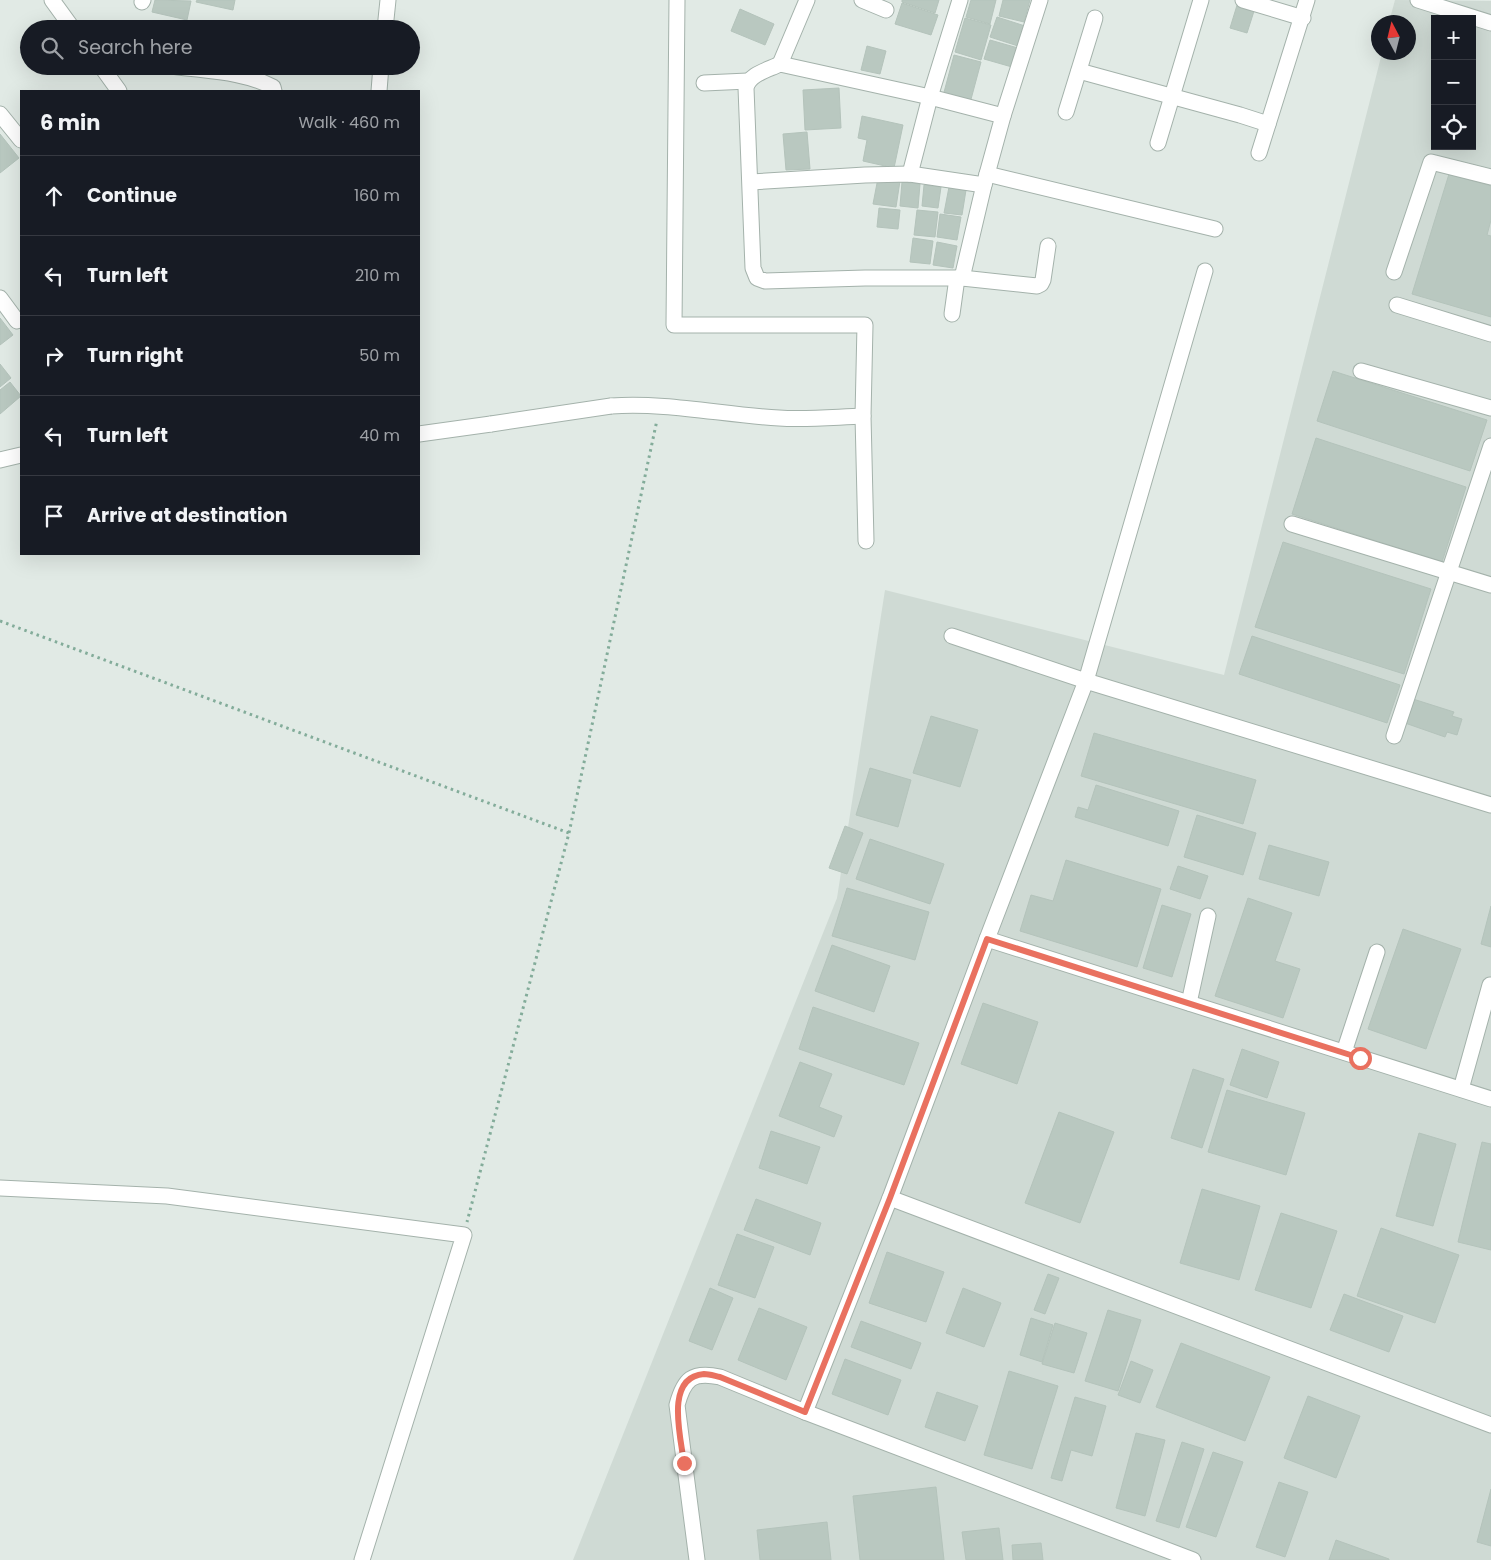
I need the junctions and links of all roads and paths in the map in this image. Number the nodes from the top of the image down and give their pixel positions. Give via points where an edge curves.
1 (52, 0) edge
2 (388, 0) edge
3 (678, 0) edge
4 (806, 0) edge
5 (862, 0) edge
6 (960, 0) edge
7 (1040, 0) edge
8 (1201, 0) edge
9 (1243, 0) edge
10 (1307, 0) edge
11 (1418, 0) edge
12 (886, 10) dead end
13 (1095, 18) dead end
14 (1303, 18) junction
15 (66, 20) edge
16 (386, 20) edge
17 (1491, 23) edge
18 (780, 64) junction
19 (1079, 72) junction
20 (107, 75) edge
21 (233, 75) edge
22 (381, 75) edge
23 (748, 81) junction
24 (704, 83) dead end
25 (118, 90) edge
26 (274, 90) edge
27 (379, 90) edge
28 (930, 97) junction
29 (1172, 97) junction
30 (1066, 112) dead end
31 (0, 116) edge
32 (1003, 116) junction
33 (1268, 124) junction
34 (20, 139) edge
35 (1158, 143) dead end
36 (1258, 153) dead end
37 (910, 174) junction
38 (1491, 177) edge
39 (986, 180) junction
40 (750, 182) junction
41 (1215, 229) dead end
42 (1048, 246) dead end
43 (1205, 271) dead end
44 (1394, 272) dead end
45 (960, 278) junction
46 (0, 298) edge
47 (1397, 305) dead end
48 (952, 314) dead end
49 (17, 321) dead end
50 (1491, 334) edge
51 (1361, 371) dead end
52 (660, 406) junction
53 (1491, 408) edge
54 (863, 416) junction
55 (420, 434) edge
56 (1491, 446) edge
57 (20, 455) edge
58 (0, 460) edge
59 (1292, 524) dead end
60 (866, 541) dead end
61 (1450, 571) junction
62 (1491, 585) edge
63 (0, 621) edge
64 (952, 636) dead end
65 (1086, 681) junction
66 (1394, 736) dead end
67 (1491, 805) edge
68 (570, 833) junction
69 (1208, 916) dead end
70 (987, 939) junction
71 (1377, 952) dead end
72 (1490, 985) edge
73 (1189, 1003) junction
74 (1344, 1052) junction
75 (1460, 1089) junction
76 (1491, 1099) edge
77 (0, 1188) edge
78 (890, 1198) junction
79 (464, 1235) junction
80 (805, 1412) junction
81 (1491, 1425) edge
82 (362, 1560) edge
83 (697, 1560) edge
84 (1194, 1560) edge

1 - 15 street
2 - 16 street
3 - 54 street via 674,325 865,325
4 - 18 street
5 - 12 street
6 - 28 street
7 - 32 street
8 - 29 street
9 - 14 street
10 - 14 street
11 - 17 street
13 - 19 street
14 - 33 street
18 - 23 street
18 - 28 street
19 - 29 street
19 - 30 street
20 - 25 street
21 - 26 street via 260,80
22 - 27 street
23 - 24 street
23 - 40 street
28 - 32 street
28 - 37 street
29 - 33 street
29 - 35 street
31 - 34 street
32 - 39 street
33 - 36 street
37 - 39 street
37 - 40 street
38 - 44 street via 1431,162
39 - 41 street
39 - 45 street
40 - 45 street via 753,268 757,278 765,281
42 - 45 street via 1043,280 1037,286
43 - 65 street
45 - 48 street
46 - 49 street
47 - 50 street
51 - 53 street
52 - 54 street via 780,418
52 - 55 street, bridge via 611,406
52 - 68 path
54 - 60 street
56 - 61 street
57 - 58 street
59 - 61 street
61 - 62 street
61 - 66 street
63 - 68 path
64 - 65 street
65 - 67 street
65 - 70 street
68 - 79 path
69 - 73 street
70 - 73 street
70 - 78 street
71 - 74 street
72 - 75 street
73 - 74 street
74 - 75 street
75 - 76 street
77 - 79 street via 167,1196
78 - 80 street
78 - 81 street
79 - 82 street
80 - 83 street via 712,1375 693,1377 682,1388 677,1405
80 - 84 street

